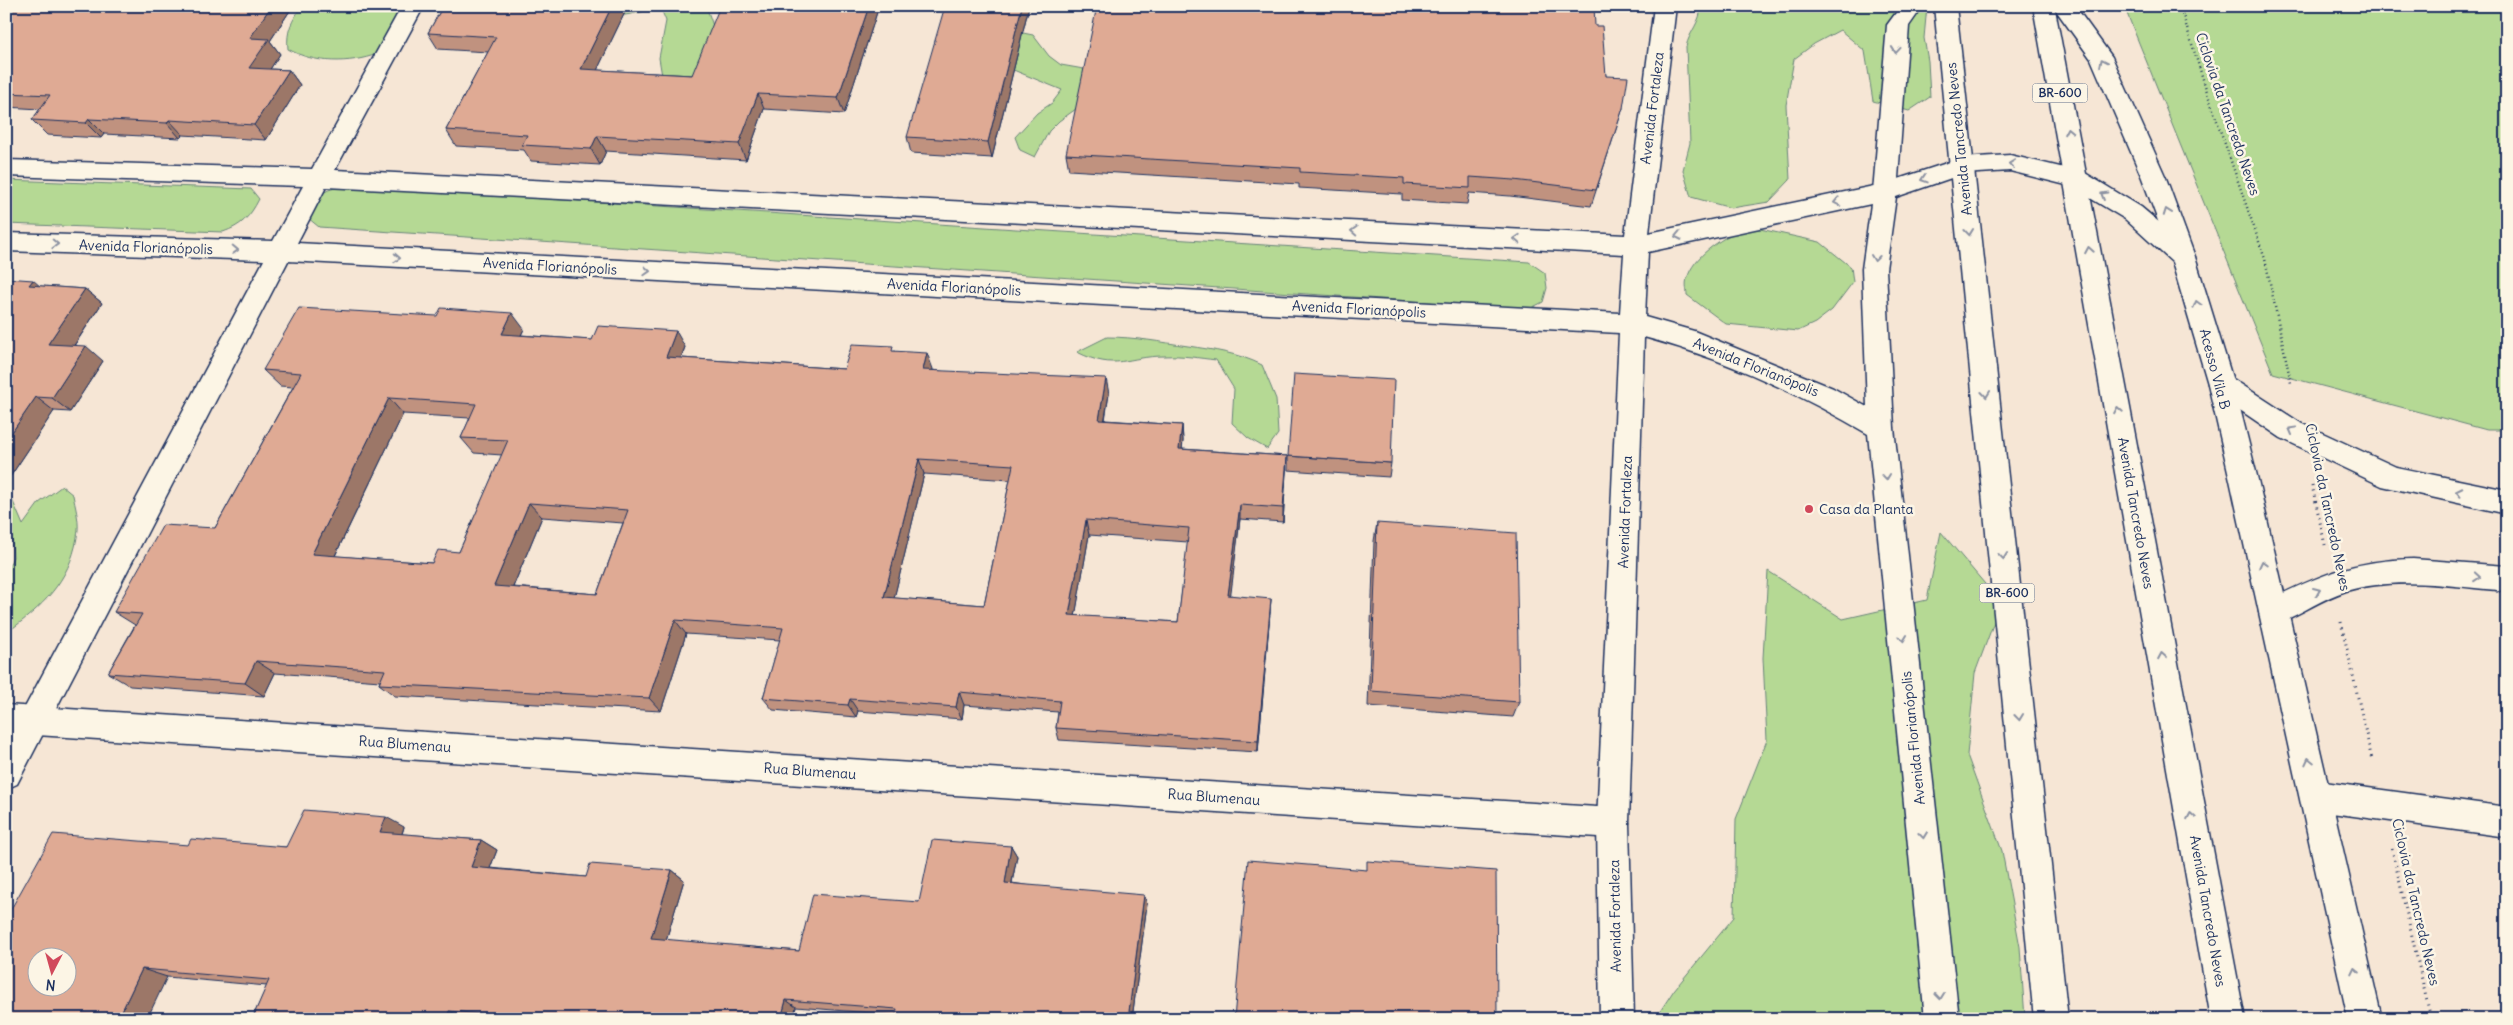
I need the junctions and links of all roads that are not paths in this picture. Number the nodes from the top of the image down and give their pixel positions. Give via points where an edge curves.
1 (413, 6) edge
2 (1665, 6) edge
3 (1912, 6) edge
4 (1945, 6) edge
5 (2044, 6) edge
6 (2064, 6) edge
7 (1962, 166) junction
8 (6, 168) edge
9 (319, 178) junction
10 (2076, 179) junction
11 (1885, 192) junction
12 (6, 242) edge
13 (1636, 245) junction
14 (282, 252) junction
15 (2183, 257) junction
16 (1632, 324) junction
17 (2221, 384) junction
18 (1881, 428) junction
19 (2507, 502) edge
20 (2507, 579) edge
21 (2273, 612) junction
22 (6, 719) edge
23 (36, 720) junction
24 (6, 774) edge
25 (2317, 796) junction
26 (2507, 822) edge
27 (1613, 823) junction
28 (1617, 1019) edge
29 (1942, 1019) edge
30 (2051, 1019) edge
31 (2228, 1019) edge
32 (2365, 1019) edge

1 - 9 street
2 - 13 street, Avenida Fortaleza
3 -> 11 street, Avenida Florianópolis via 1898,25
4 - 7 street, Avenida Tancredo Neves / BR-600
10 -> 5 street, Avenida Tancredo Neves / BR-600
15 -> 6 street, Acesso Vila B via 2154,178 2101,57
10 -> 7 street via 2010,163
7 -> 11 street
7 -> 30 street, Avenida Tancredo Neves / BR-600
8 - 9 street
13 -> 9 street
9 - 14 street
15 -> 10 street via 2133,213
31 -> 10 street, Avenida Tancredo Neves / BR-600
11 -> 13 street
11 -> 18 street, Avenida Florianópolis via 1874,269
12 -> 14 street, Avenida Florianópolis
13 - 16 street, Avenida Fortaleza
14 -> 16 street, Avenida Florianópolis
14 - 23 street
17 -> 15 street, Acesso Vila B
16 - 18 street, Avenida Florianópolis via 1685,338 1815,392
16 - 27 street, Avenida Fortaleza
19 -> 17 street via 2392,478 2290,430
21 -> 17 street, Acesso Vila B
18 -> 29 street, Avenida Florianópolis
21 -> 20 street via 2358,576 2413,572
25 -> 21 street, Acesso Vila B
22 - 23 street, Rua Blumenau
23 - 24 street
23 - 27 street, Rua Blumenau
25 - 26 street
32 -> 25 street, Acesso Vila B
27 - 28 street, Avenida Fortaleza

